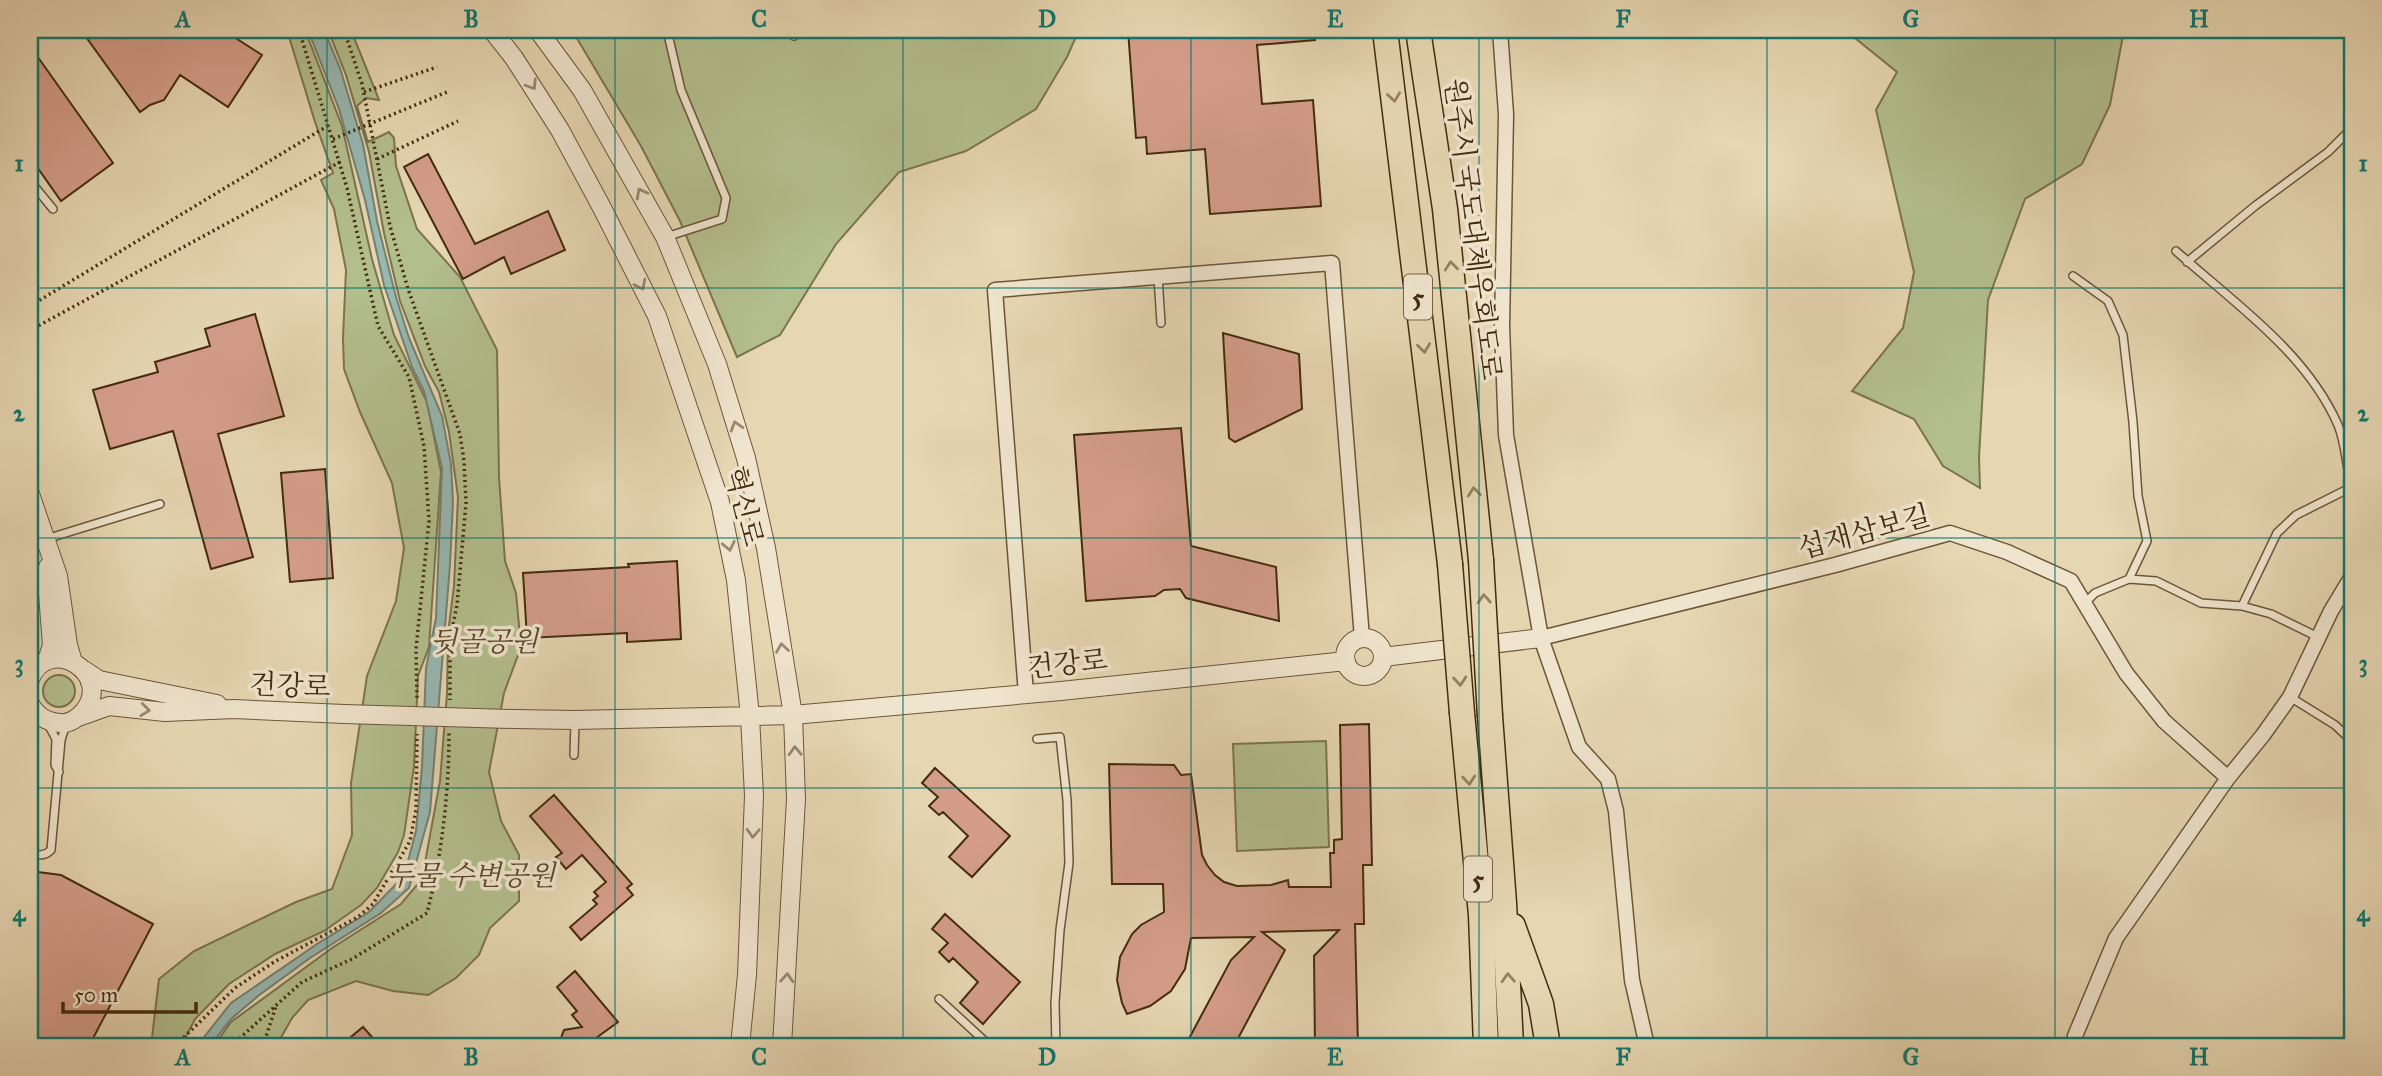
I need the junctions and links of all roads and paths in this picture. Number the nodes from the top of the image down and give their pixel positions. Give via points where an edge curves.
1 (299, 30) edge
2 (344, 30) edge
3 (492, 30) edge
4 (538, 30) edge
5 (667, 30) edge
6 (1385, 30) edge
7 (1418, 30) edge
8 (1500, 30) edge
9 (437, 67) dead end
10 (363, 92) junction
11 (447, 92) dead end
12 (458, 121) dead end
13 (328, 125) junction
14 (2352, 128) edge
15 (333, 139) junction
16 (377, 159) junction
17 (340, 162) junction
18 (30, 181) edge
19 (53, 209) dead end
20 (665, 237) junction
21 (2175, 251) dead end
22 (2187, 262) junction
23 (2073, 276) dead end
24 (1158, 277) junction
25 (30, 306) edge
26 (1161, 323) dead end
27 (30, 345) edge
28 (2352, 487) edge
29 (30, 494) edge
30 (160, 504) dead end
31 (47, 546) junction
32 (2352, 576) edge
33 (2130, 579) junction
34 (2084, 604) junction
35 (2242, 606) junction
36 (2318, 637) junction
37 (1362, 638) junction
38 (1541, 638) junction
39 (1383, 657) junction
40 (1346, 660) junction
41 (78, 666) junction
42 (35, 670) edge
43 (1026, 694) junction
44 (2290, 697) junction
45 (416, 702) dead end
46 (234, 709) junction
47 (449, 709) dead end
48 (34, 710) edge
49 (793, 715) junction
50 (750, 716) junction
51 (575, 720) junction
52 (449, 723) dead end
53 (69, 727) junction
54 (417, 728) dead end
55 (1037, 739) dead end
56 (2352, 741) edge
57 (574, 755) dead end
58 (59, 772) junction
59 (2228, 778) junction
60 (30, 853) edge
61 (1504, 903) junction
62 (1481, 915) junction
63 (939, 999) dead end
64 (277, 1004) junction
65 (177, 1046) edge
66 (231, 1046) edge
67 (263, 1046) edge
68 (740, 1046) edge
69 (782, 1046) edge
70 (990, 1046) edge
71 (1056, 1046) edge
72 (1474, 1046) edge
73 (1486, 1046) edge
74 (1511, 1046) edge
75 (1548, 1046) edge
76 (1647, 1046) edge
77 (2073, 1046) edge

1 - 13 path
2 - 10 path
3 -> 50 street, 혁신로 via 560,130 657,316 720,502 736,580
20 -> 4 street, 혁신로 via 582,90
5 - 20 lane via 681,90 726,198 722,219
6 -> 62 highway, 5, bridge via 1450,564
61 -> 7 highway, 원주시 국도대체우회도로 / 5, bridge via 1481,560 1446,209
8 - 38 street via 1506,114 1502,326 1506,435
9 - 10 path
10 - 16 path
11 - 15 path
12 - 16 path
13 - 15 path
13 - 25 path
14 - 22 lane via 2328,152
15 - 17 path
16 - 47 path via 404,277 460,434 464,461 466,503 450,639
17 - 27 path via 36,327
17 - 45 path via 378,326 409,377 424,446 429,521 416,649
18 - 19 lane
49 -> 20 street, 혁신로 via 746,458 717,364
21 - 22 lane
22 - 28 lane via 2270,334 2320,389 2340,428
23 - 33 lane via 2108,301 2123,335 2138,496 2147,541
24 - 26 lane
24 - 37 street via 1332,263
24 - 43 street via 995,290
28 - 35 lane via 2296,515 2277,533
29 - 31 street
30 - 31 lane
31 - 41 street via 58,576 68,645
31 - 42 street via 52,645
32 - 36 street
33 - 34 lane via 2095,593
33 - 35 lane via 2157,581 2201,603
34 - 38 street, 섭재삼보길 via 2071,581 1950,533
34 - 59 street, 섭재삼보길 via 2126,673 2164,721
35 - 36 lane via 2271,614
36 - 44 street
37 - 39 street via 1374,641
37 - 40 street via 1351,643
38 - 39 street
38 - 76 street via 1578,747 1608,779 1616,811 1632,980
39 - 40 street via 1374,673 1363,676 1352,671
40 - 43 street, 건강로
41 - 42 street via 59,658
41 - 46 street via 99,680
41 - 53 street via 91,687 91,698
43 - 49 street, 건강로
44 - 56 lane
44 - 59 street
46 - 51 street, 건강로, bridge
53 -> 46 street via 109,706 165,712
48 - 53 street
48 - 58 lane via 56,739
49 - 50 street, 건강로
69 -> 49 street, 혁신로 via 796,799
50 - 51 street
50 -> 68 street, 혁신로 via 754,796
51 - 57 lane
52 - 64 path via 449,779 427,913 362,953 302,982
53 - 58 lane
54 - 65 path via 416,810 410,841 373,904 234,988
55 - 71 lane via 1060,737 1067,800 1069,863 1060,930
58 - 60 lane via 51,850 41,855
59 - 77 street via 2116,938
74 -> 61 highway, 5
61 - 75 highway via 1541,1004
62 - 72 highway via 1472,978
62 - 73 highway, 5
63 - 70 lane
64 - 66 path
64 - 67 path

